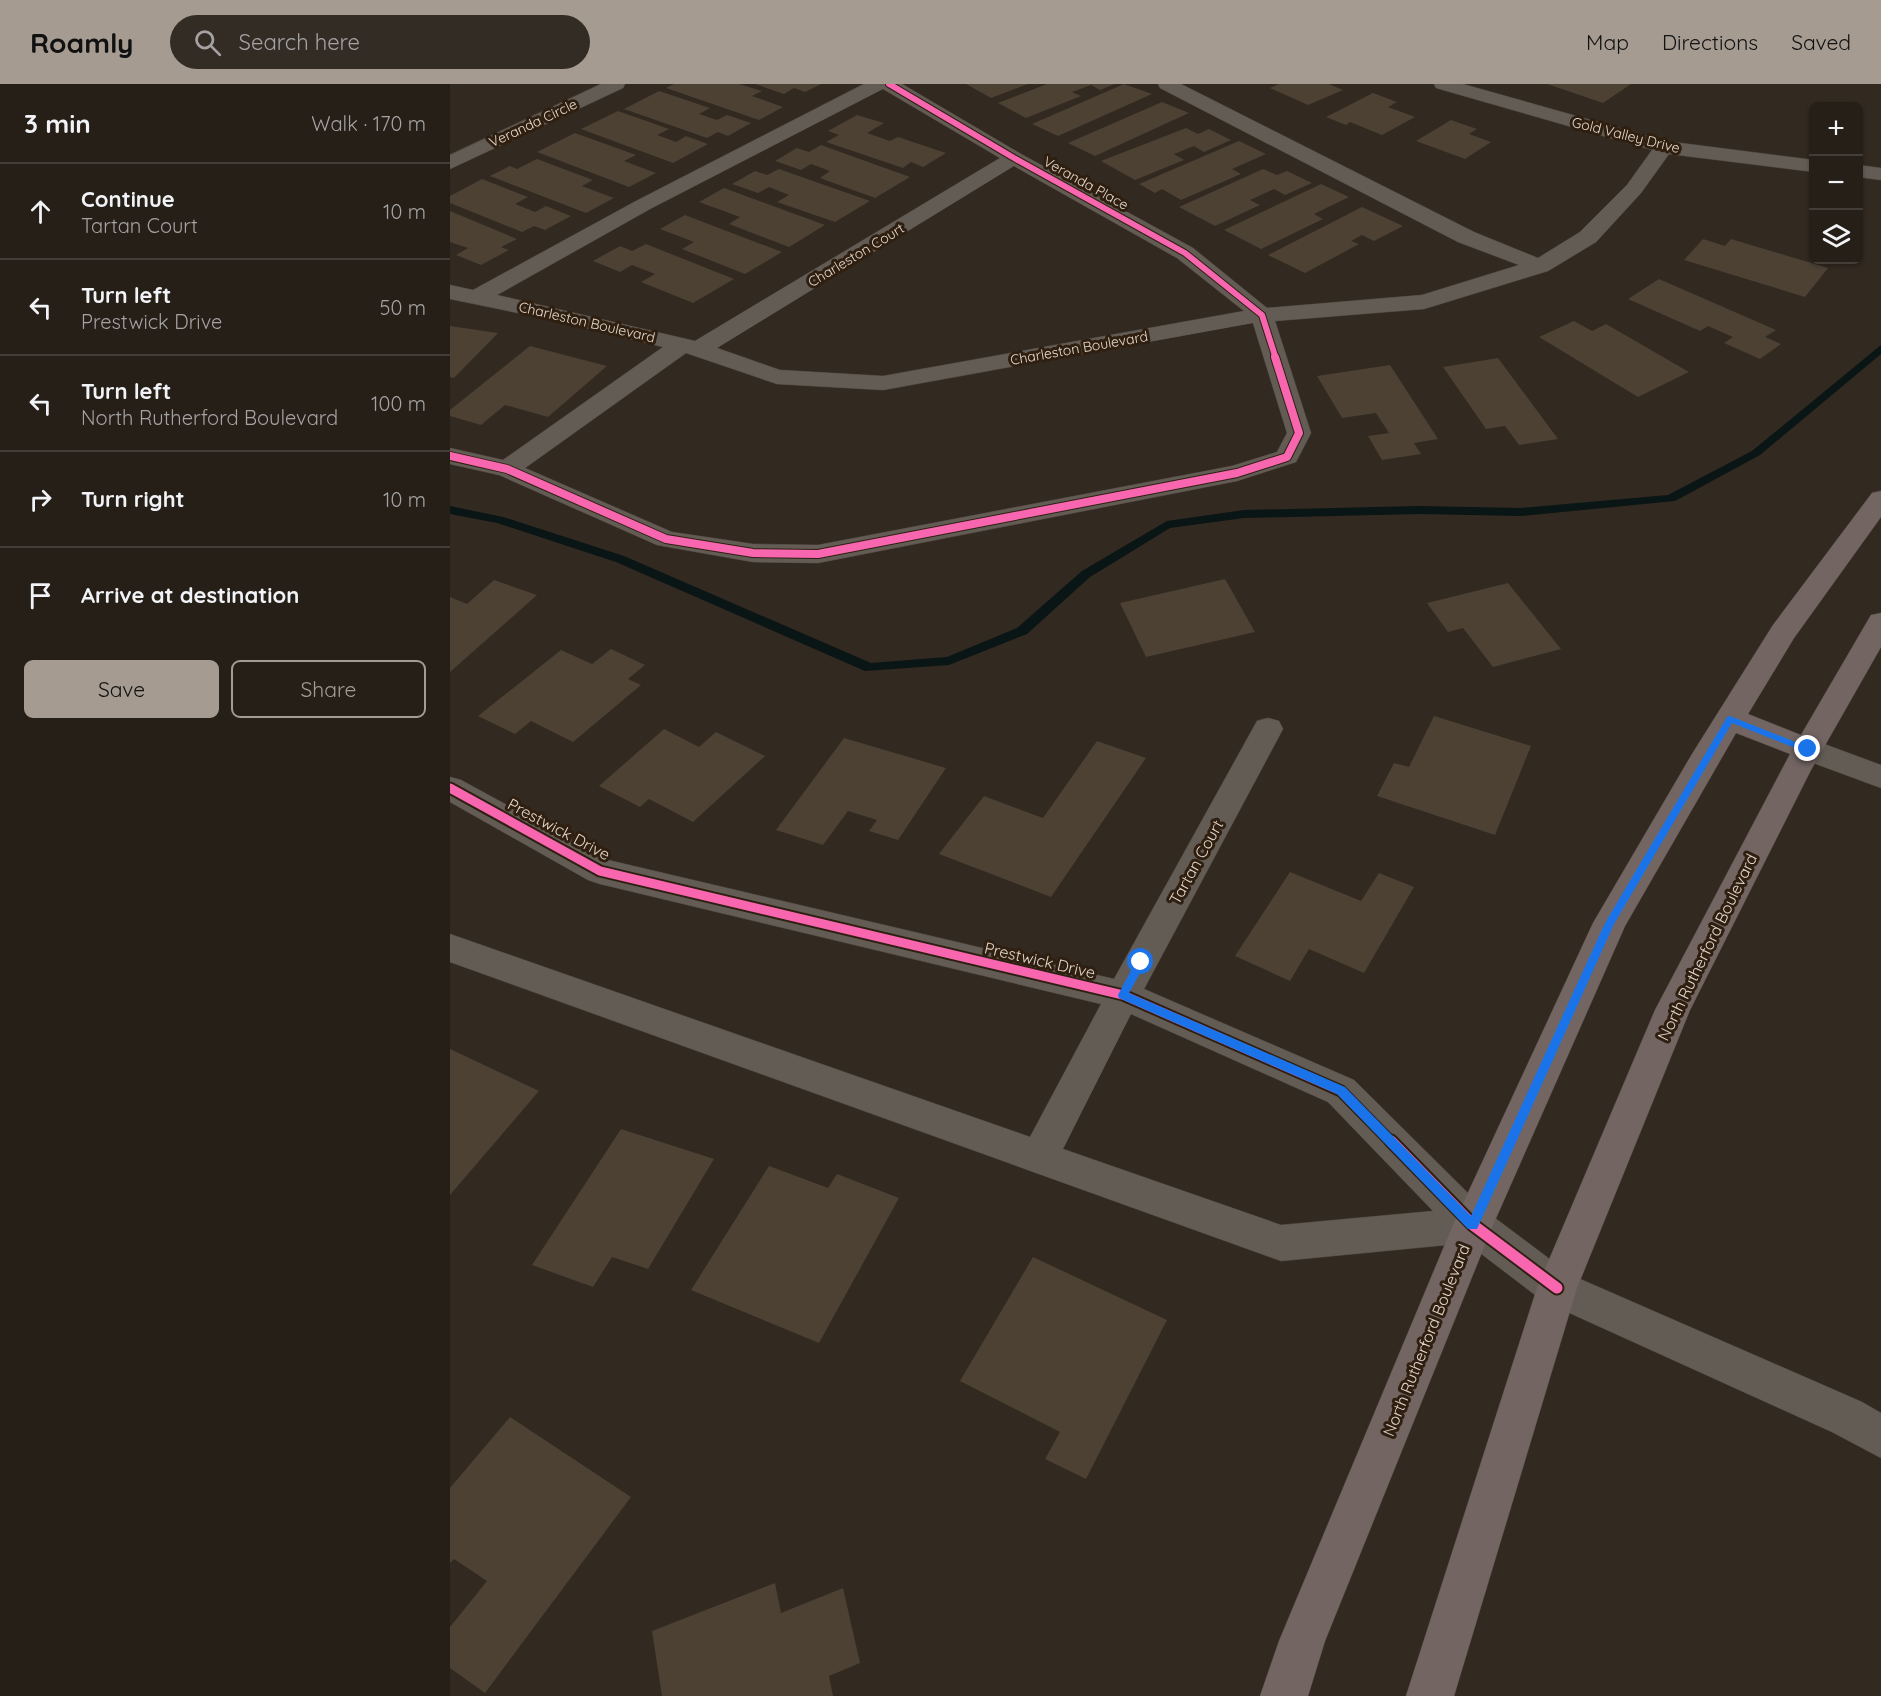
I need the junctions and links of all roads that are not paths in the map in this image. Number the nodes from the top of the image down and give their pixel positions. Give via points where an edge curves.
1 (616, 84) edge
2 (878, 84) edge
3 (889, 84) edge
4 (1167, 84) edge
5 (1443, 84) edge
6 (1664, 147) junction
7 (1014, 159) junction
8 (450, 163) edge
9 (1809, 165) edge
10 (1863, 172) edge
11 (1881, 174) edge
12 (1540, 266) junction
13 (450, 292) edge
14 (477, 297) junction
15 (1262, 315) junction
16 (690, 347) junction
17 (450, 456) edge
18 (507, 469) junction
19 (1881, 499) edge
20 (1881, 622) edge
21 (1730, 719) junction
22 (1268, 729) dead end
23 (1808, 749) junction
24 (1881, 777) edge
25 (450, 788) edge
26 (450, 948) edge
27 (1123, 995) junction
28 (1040, 1156) junction
29 (1473, 1225) junction
30 (1557, 1288) junction
31 (1881, 1437) edge
32 (1284, 1696) edge
33 (1430, 1696) edge

1 - 8 street, Veranda Circle
2 - 14 street via 643,205
3 - 7 street, Veranda Place
4 - 12 street via 1466,237
5 - 6 street, Gold Valley Drive
6 - 9 street, Gold Valley Drive
6 - 12 street, Charleston Boulevard via 1634,189 1588,237
7 - 15 street, Veranda Place via 1185,253
7 - 16 street, Charleston Court via 870,247
10 - 11 street
12 - 15 street, Charleston Boulevard via 1424,302
13 - 14 street, Charleston Boulevard
14 - 16 street, Charleston Boulevard
15 - 16 street, Charleston Boulevard via 883,383 777,377
15 - 18 street via 1299,434 1287,457 1237,473 807,554 753,553 666,539
16 - 18 street, Charleston Court
17 - 18 street
19 - 21 main road, North Rutherford Boulevard via 1783,632
20 - 23 main road, North Rutherford Boulevard
21 - 23 main road
21 - 29 main road, North Rutherford Boulevard via 1610,923
22 - 27 street, Tartan Court
23 - 24 street
23 - 30 main road, North Rutherford Boulevard via 1673,1010
25 - 27 street, Prestwick Drive via 600,871
26 - 28 street
27 - 28 street, Tartan Court
27 - 29 street, Prestwick Drive via 1341,1091
28 - 29 street via 1281,1243
29 - 30 street, Prestwick Drive
29 - 32 main road, North Rutherford Boulevard via 1302,1641
30 - 31 street, Prestwick Drive via 1848,1417
30 - 33 main road, North Rutherford Boulevard

